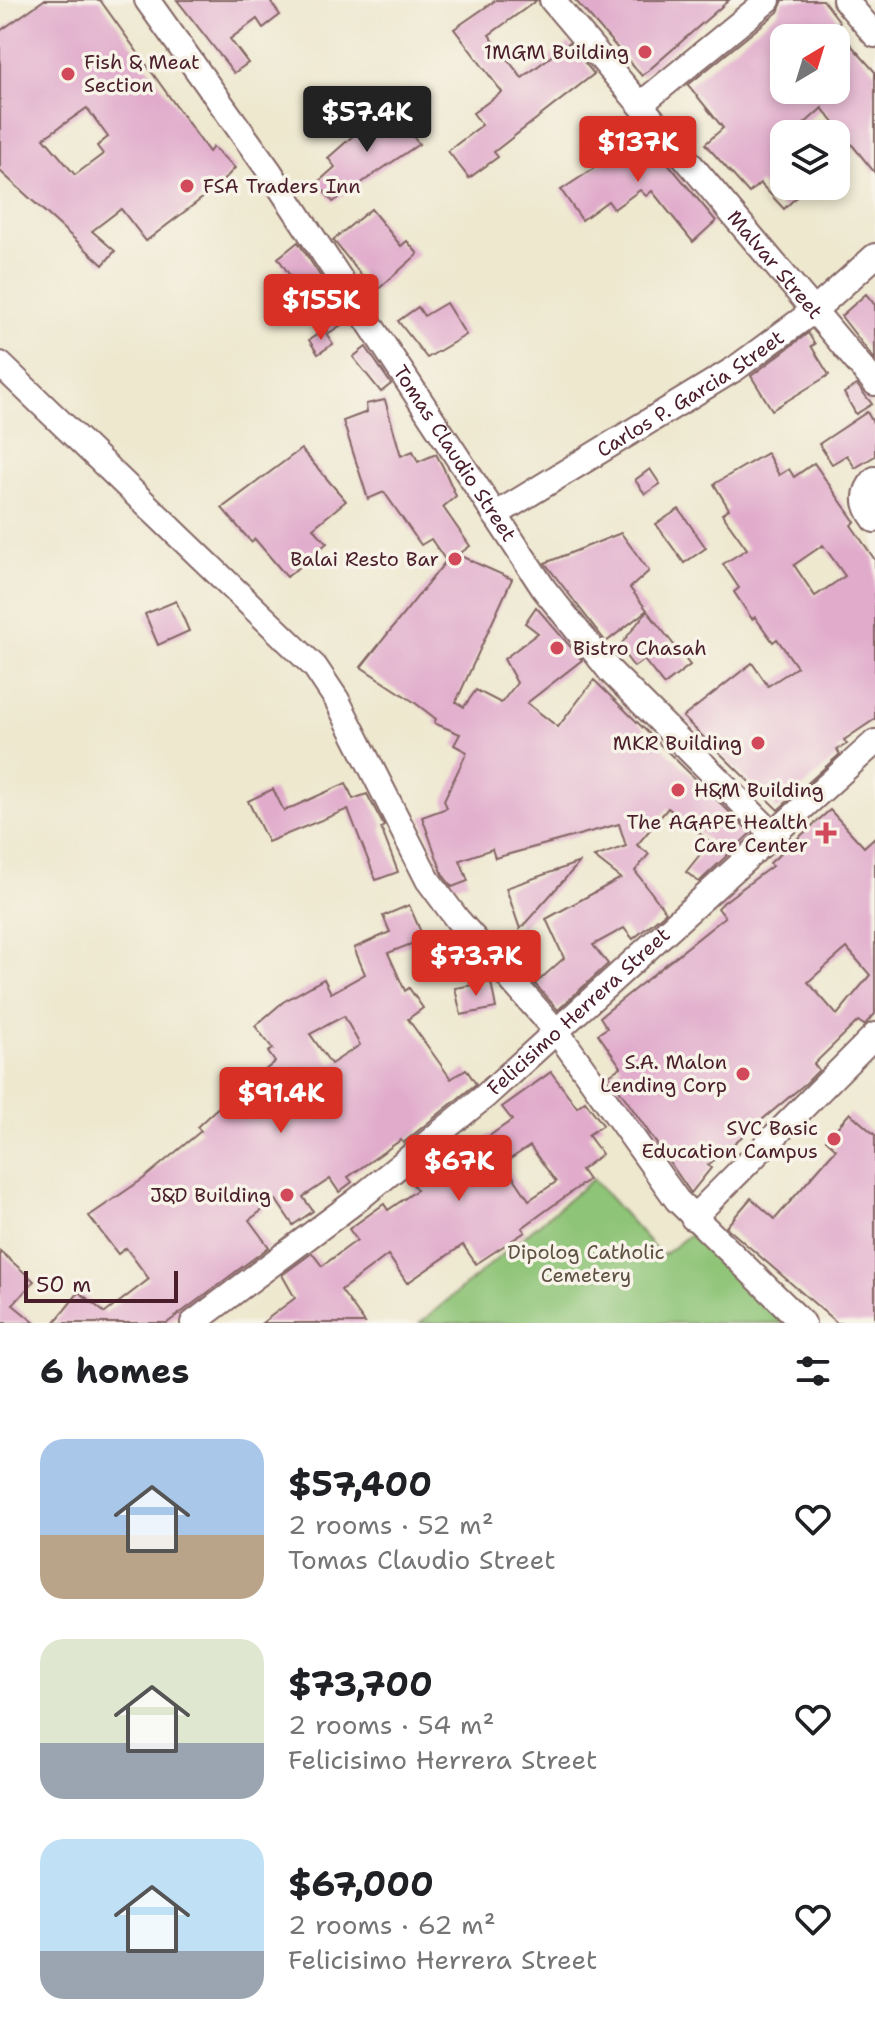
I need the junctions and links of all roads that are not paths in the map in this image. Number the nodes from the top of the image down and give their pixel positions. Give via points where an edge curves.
1 (147, 0) edge
2 (552, 0) edge
3 (768, 0) edge
4 (845, 0) edge
5 (875, 35) edge
6 (641, 104) junction
7 (875, 256) edge
8 (816, 309) junction
9 (0, 364) edge
10 (875, 383) edge
11 (870, 486) edge
12 (495, 515) junction
13 (875, 520) edge
14 (875, 742) edge
15 (775, 836) junction
16 (558, 1033) junction
17 (875, 1035) edge
18 (693, 1218) junction
19 (193, 1323) edge
20 (803, 1323) edge

1 - 12 street, Tomas Claudio Street via 270,172
2 - 6 street, Malvar Street
3 - 6 street
4 - 5 street
6 - 8 street, Malvar Street
7 - 8 street, Carlos P. Garcia Street
8 - 10 street, Malvar Street
8 - 12 street, Carlos P. Garcia Street via 710,384
9 - 16 street via 315,667 428,880 487,956
11 - 13 street via 865,504
12 - 15 street, Tomas Claudio Street via 588,645
14 - 15 street, Felicisimo Herrera Street
15 - 16 street, Felicisimo Herrera Street
16 - 18 street
16 - 19 street, Felicisimo Herrera Street via 422,1150
17 - 18 street
18 - 20 street

